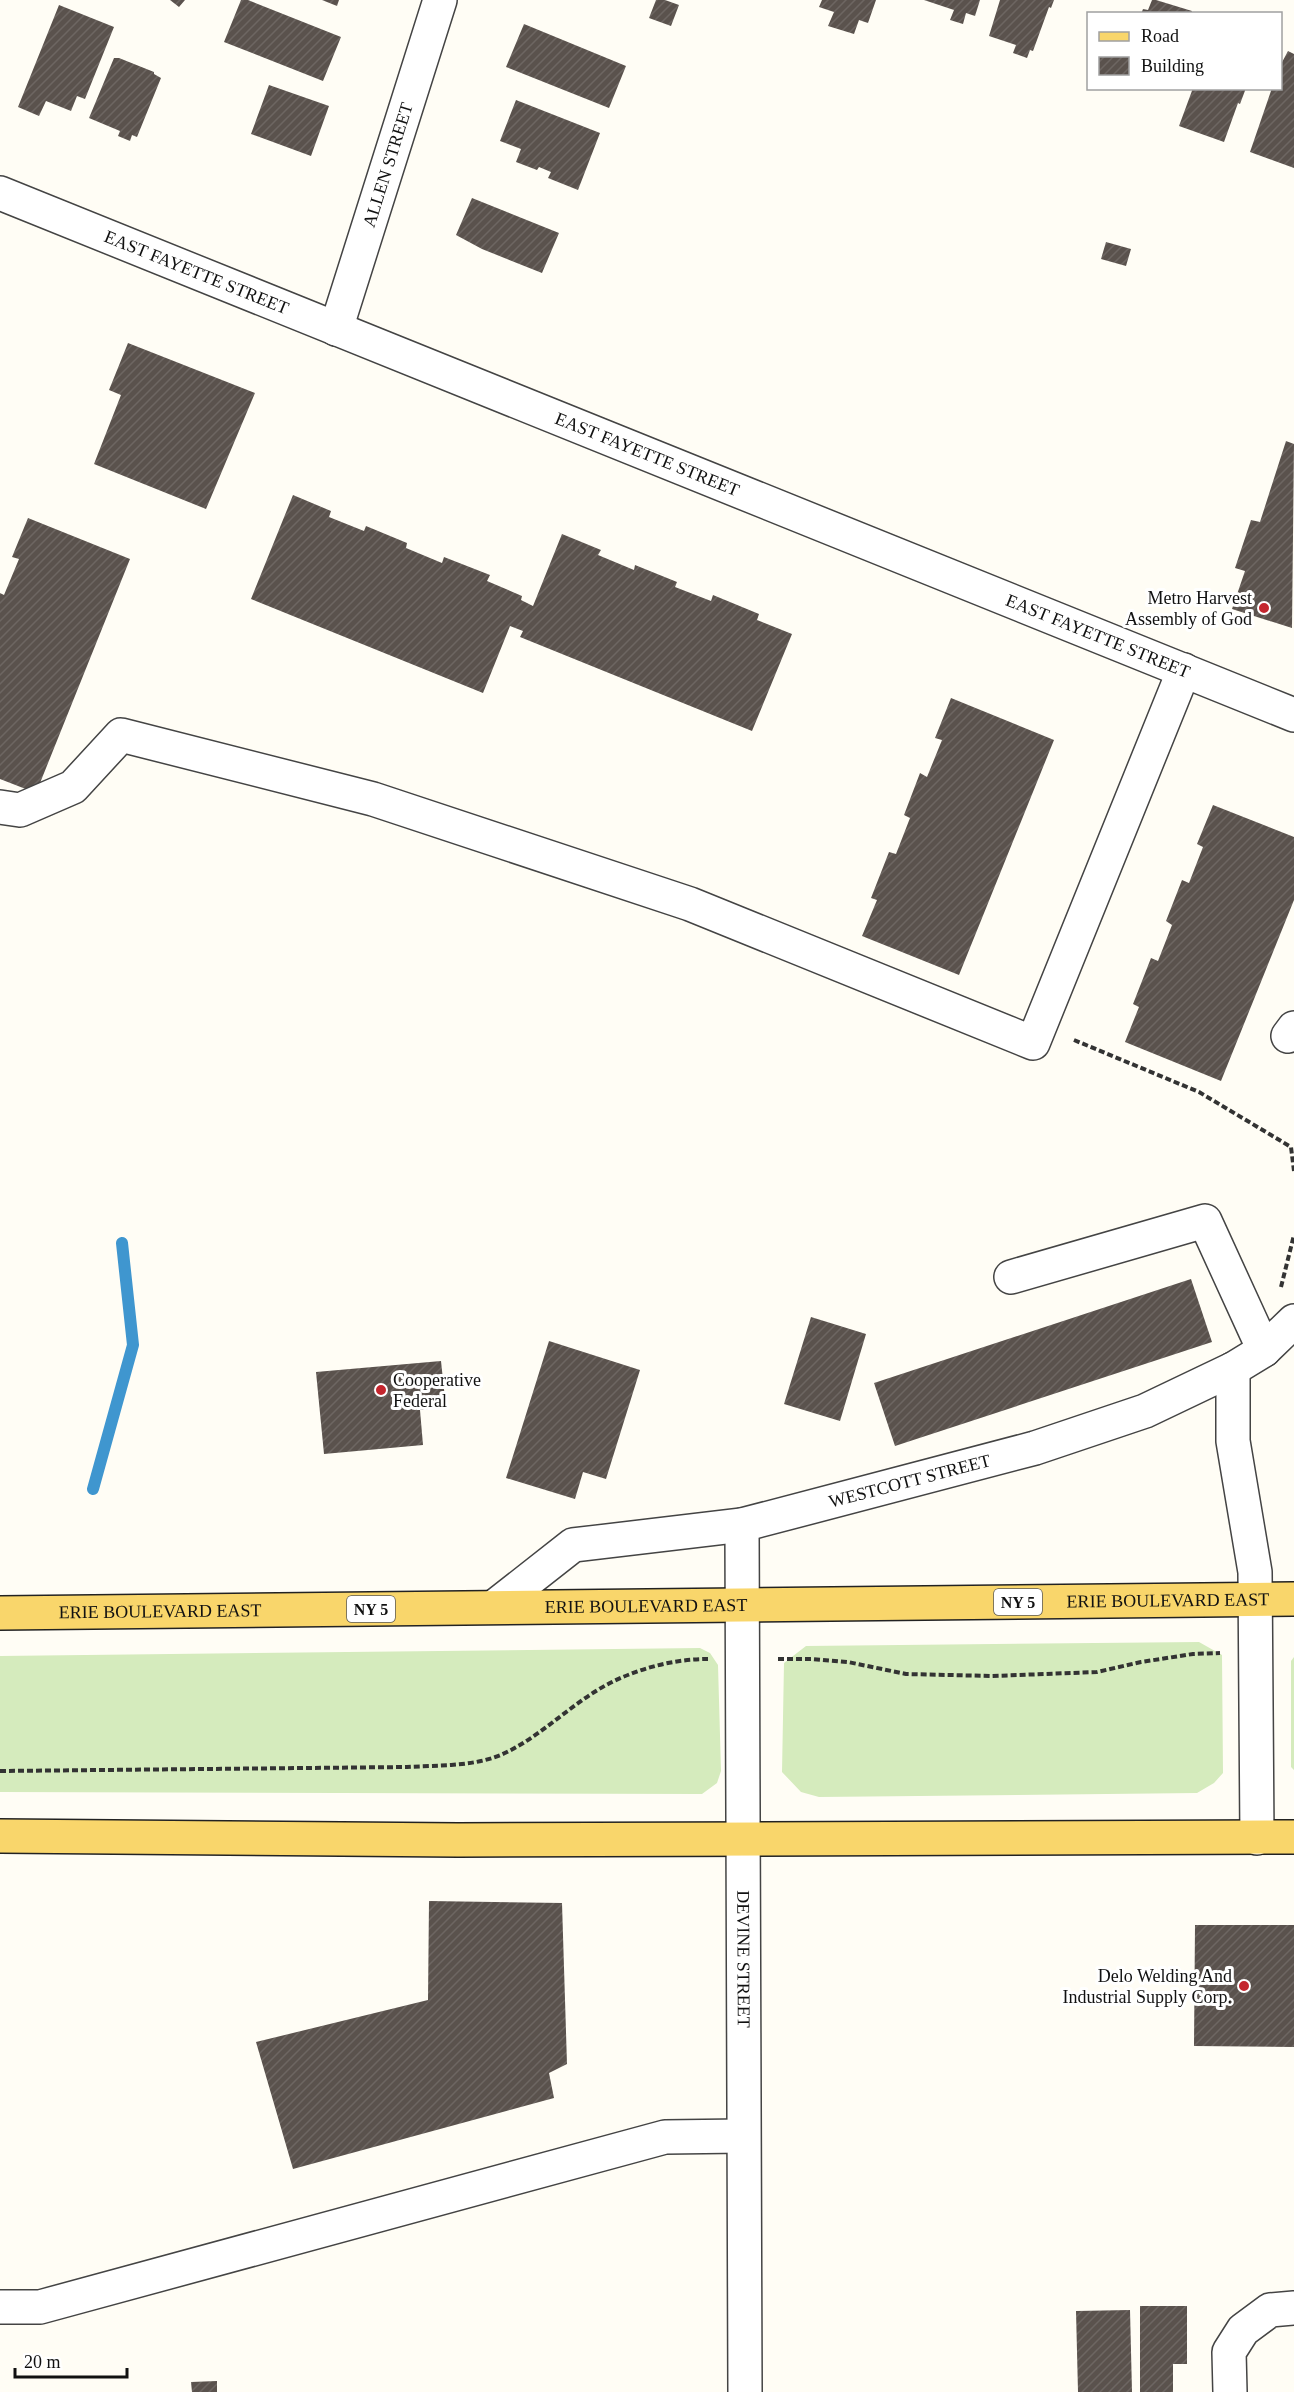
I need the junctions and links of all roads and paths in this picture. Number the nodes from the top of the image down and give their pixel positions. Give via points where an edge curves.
1 (440, 0) edge
2 (0, 193) edge
3 (336, 329) junction
4 (1184, 670) junction
5 (1294, 715) edge
6 (0, 807) edge
7 (1040, 1025) junction
8 (1294, 1171) edge
9 (1294, 1235) edge
10 (1011, 1277) dead end
11 (1293, 1322) edge
12 (1264, 1350) junction
13 (1233, 1370) junction
14 (742, 1525) junction
15 (1257, 1599) junction
16 (1294, 1599) edge
17 (742, 1606) junction
18 (494, 1607) junction
19 (0, 1613) edge
20 (1223, 1653) dead end
21 (719, 1659) dead end
22 (782, 1659) dead end
23 (0, 1771) edge
24 (0, 1836) edge
25 (1294, 1837) edge
26 (1257, 1838) junction
27 (741, 1840) junction
28 (743, 2136) junction
29 (0, 2307) edge
30 (1294, 2308) edge
31 (745, 2392) edge
32 (1230, 2392) edge

1 - 3 street, ALLEN STREET
2 - 3 street, EAST FAYETTE STREET
3 - 4 street, EAST FAYETTE STREET
4 - 5 street, EAST FAYETTE STREET
4 - 7 street
6 - 7 street via 20,810 73,787 121,735 373,799 678,901 1033,1043
7 - 8 path via 1199,1092 1291,1147
9 - 11 path via 1280,1289
10 - 12 street via 1205,1221
11 - 12 street, WESTCOTT STREET
12 - 13 street, WESTCOTT STREET
13 - 14 street, WESTCOTT STREET via 1145,1411 1035,1448
13 - 15 street via 1233,1441 1254,1553
14 - 17 street, DEVINE STREET
14 - 18 street, WESTCOTT STREET via 573,1545
15 - 16 main road, ERIE BOULEVARD EAST / NY 5
15 - 17 main road, ERIE BOULEVARD EAST / NY 5
15 - 26 street
17 - 18 main road, ERIE BOULEVARD EAST / NY 5
17 - 27 street, DEVINE STREET
18 - 19 main road, ERIE BOULEVARD EAST / NY 5
20 - 22 path via 1194,1654 1097,1672 992,1676 906,1674 848,1662
21 - 23 path via 696,1659 639,1670 609,1684 505,1753 473,1762 407,1767
24 - 27 main road
25 - 26 main road
26 - 27 main road
27 - 28 street, DEVINE STREET
28 - 29 street via 665,2137 40,2307
28 - 31 street, DEVINE STREET
30 - 32 street via 1270,2310 1243,2330 1229,2352

